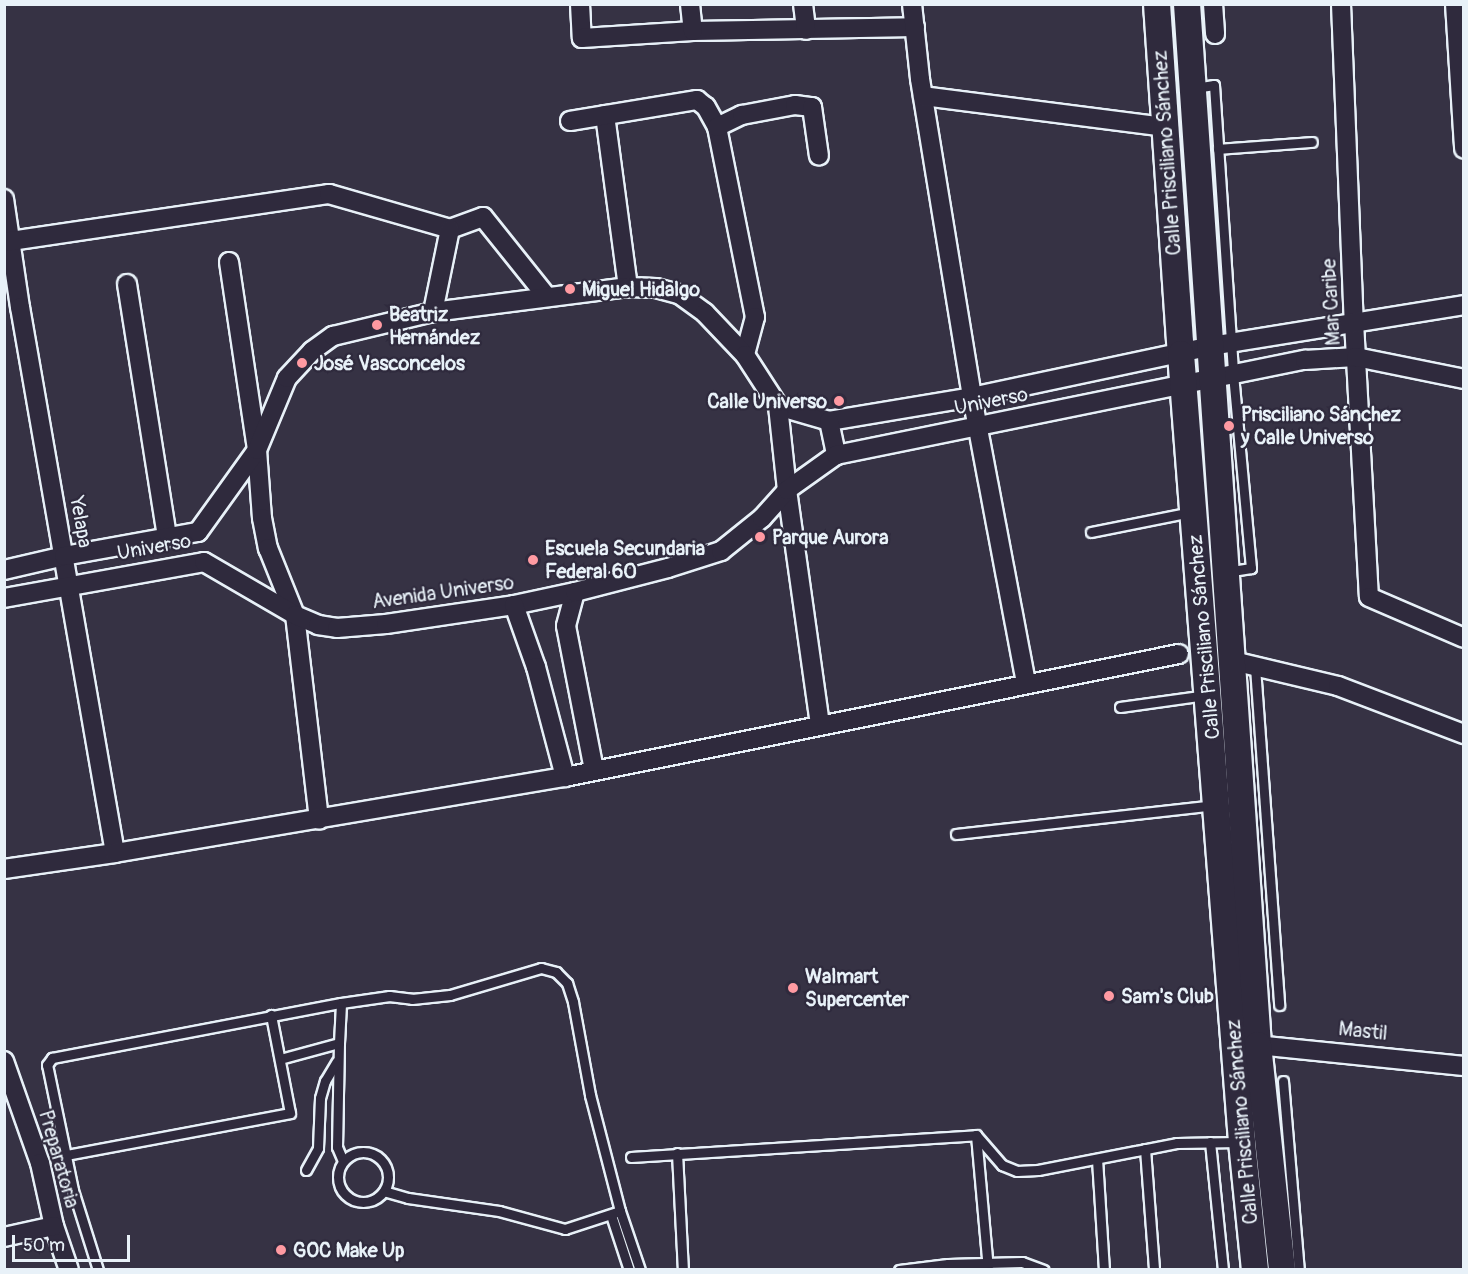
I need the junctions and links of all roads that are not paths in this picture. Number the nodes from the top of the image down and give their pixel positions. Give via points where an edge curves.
1 (580, 4) edge
2 (690, 4) edge
3 (803, 4) edge
4 (912, 4) edge
5 (1157, 4) edge
6 (1187, 4) edge
7 (1214, 4) edge
8 (1341, 4) edge
9 (1455, 4) edge
10 (915, 27) junction
11 (806, 30) junction
12 (693, 32) junction
13 (1215, 34) dead end
14 (1462, 73) edge
15 (923, 96) junction
16 (605, 115) junction
17 (570, 121) dead end
18 (717, 127) junction
19 (1165, 127) junction
20 (1312, 142) dead end
21 (1464, 149) edge
22 (1211, 154) junction
23 (819, 156) dead end
24 (4, 199) edge
25 (450, 229) junction
26 (8, 242) edge
27 (229, 262) dead end
28 (127, 284) dead end
29 (628, 287) junction
30 (547, 297) junction
31 (1464, 305) edge
32 (433, 312) junction
33 (1354, 322) junction
34 (1221, 344) junction
35 (1181, 354) junction
36 (745, 355) junction
37 (1356, 357) junction
38 (1223, 376) junction
39 (1464, 379) edge
40 (1185, 386) junction
41 (972, 397) junction
42 (778, 406) junction
43 (829, 421) junction
44 (978, 427) junction
45 (257, 450) junction
46 (836, 455) junction
47 (787, 490) junction
48 (1193, 511) junction
49 (198, 532) junction
50 (1091, 532) dead end
51 (166, 536) junction
52 (64, 556) junction
53 (204, 562) junction
54 (4, 570) edge
55 (70, 584) junction
56 (575, 592) junction
57 (4, 598) edge
58 (514, 605) junction
59 (295, 615) junction
60 (1464, 638) edge
61 (1179, 654) dead end
62 (1244, 664) junction
63 (1026, 684) junction
64 (1208, 694) junction
65 (1120, 707) dead end
66 (820, 725) junction
67 (1464, 734) edge
68 (594, 770) junction
69 (566, 777) junction
70 (1217, 805) junction
71 (319, 820) junction
72 (956, 834) dead end
73 (115, 853) junction
74 (4, 869) edge
75 (341, 1003) junction
76 (1279, 1005) dead end
77 (272, 1015) junction
78 (339, 1043) junction
79 (1246, 1044) junction
80 (280, 1059) junction
81 (339, 1059) junction
82 (4, 1061) edge
83 (1464, 1066) edge
84 (1283, 1081) dead end
85 (976, 1135) junction
86 (1210, 1142) junction
87 (1255, 1143) junction
88 (1145, 1149) junction
89 (677, 1153) junction
90 (66, 1155) junction
91 (631, 1157) dead end
92 (1096, 1159) junction
93 (343, 1161) junction
94 (306, 1170) dead end
95 (384, 1191) junction
96 (615, 1213) junction
97 (54, 1227) junction
98 (4, 1237) edge
99 (988, 1266) edge
100 (69, 1269) edge
101 (98, 1269) edge
102 (628, 1269) edge
103 (640, 1269) edge
104 (683, 1269) edge
105 (899, 1269) edge
106 (1044, 1269) edge
107 (1104, 1269) edge
108 (1154, 1269) edge
109 (1223, 1269) edge
110 (1256, 1269) edge
111 (1282, 1269) edge
112 (1299, 1269) edge

1 - 12 street via 582,38
2 - 12 street
3 - 11 street
4 - 10 street
5 - 19 main road, Calle Prisciliano Sánchez
6 - 22 main road, Calle Prisciliano Sánchez via 1193,88
7 - 13 street
8 - 33 street, Mar Caribe
9 - 14 street
10 - 11 street
10 - 15 street
11 - 12 street
14 - 21 street
15 - 19 street
15 - 41 street
16 - 17 street
16 - 18 street via 698,100
16 - 29 street
18 - 23 street via 742,115 795,105 812,107
18 - 36 street via 755,317
19 - 35 main road, Calle Prisciliano Sánchez
20 - 22 lane
22 - 34 main road, Calle Prisciliano Sánchez
24 - 26 street, Yelapa
25 - 26 street via 329,195
25 - 30 street via 483,217
25 - 32 street
26 - 52 street, Yelapa
27 - 45 street
28 - 51 street
29 - 30 street
29 - 36 street via 645,286 679,294 705,313
30 - 32 street
31 - 33 street, Universo
32 - 45 street via 333,336 312,351 287,378
33 - 34 street, Universo
33 - 37 street, Mar Caribe
34 - 35 street, Universo
34 - 38 main road, Calle Prisciliano Sánchez
35 - 40 main road, Calle Prisciliano Sánchez
35 - 41 street, Universo
36 - 42 street
37 - 38 street, Universo via 1305,360
37 - 39 street, Universo
37 - 60 street, Mar Caribe via 1369,597
38 - 40 street, Universo
38 - 62 main road, Calle Prisciliano Sánchez via 1227,572
40 - 44 street, Universo
40 - 48 main road, Calle Prisciliano Sánchez
41 - 43 street, Universo
41 - 44 street
42 - 43 street, Universo
42 - 47 street
43 - 46 street
44 - 46 street, Universo
44 - 63 street
45 - 49 street, Universo
45 - 59 street via 268,548
46 - 47 street, Universo
47 - 56 street, Avenida Universo via 762,518 721,551
47 - 66 street
48 - 50 lane
48 - 64 main road, Calle Prisciliano Sánchez
49 - 51 street, Universo
49 - 53 street, Universo
51 - 52 street, Universo
52 - 54 street, Universo
52 - 55 street, Yelapa
53 - 55 street, Universo
53 - 59 street, Universo
55 - 57 street, Universo
55 - 73 street, Yelapa
56 - 58 street, Avenida Universo
56 - 68 street via 566,626
58 - 59 street, Avenida Universo via 337,628
58 - 69 street via 536,667
59 - 71 street
61 - 63 street
62 - 67 street via 1338,686
62 - 76 lane
62 - 79 main road, Calle Prisciliano Sánchez
63 - 66 street
64 - 65 lane
64 - 70 main road, Calle Prisciliano Sánchez
66 - 68 street
68 - 69 street
69 - 71 street
70 - 72 lane
70 - 79 main road, Calle Prisciliano Sánchez
71 - 73 street
73 - 74 street
75 - 77 lane
75 - 78 lane
75 - 96 lane via 389,996 412,999 450,995 541,968 556,972 567,984 573,1002
77 - 80 lane
77 - 90 lane via 52,1058 47,1065
78 - 80 lane
78 - 81 lane
79 - 83 street, Mastil
79 - 87 main road, Calle Prisciliano Sánchez
80 - 90 lane via 290,1113
81 - 93 lane via 337,1147
81 - 94 lane via 325,1081 320,1098 318,1148
82 - 97 street, Preparatoria via 40,1162
84 - 112 lane
85 - 89 lane
85 - 92 lane via 1002,1165 1017,1171
85 - 99 lane
86 - 87 lane
86 - 88 lane
86 - 109 lane
87 - 110 main road, Calle Prisciliano Sánchez
87 - 111 main road, Calle Prisciliano Sánchez
88 - 92 lane
88 - 108 lane
89 - 91 lane
89 - 104 lane
90 - 101 lane
92 - 107 lane
93 - 95 lane via 357,1153 371,1154 383,1162 388,1177
93 - 95 lane via 337,1177 342,1192 356,1202 372,1201
95 - 96 lane via 499,1211 565,1229
96 - 102 lane
96 - 103 lane
97 - 98 street
97 - 100 street, Preparatoria
99 - 105 lane
99 - 106 lane via 1022,1262

